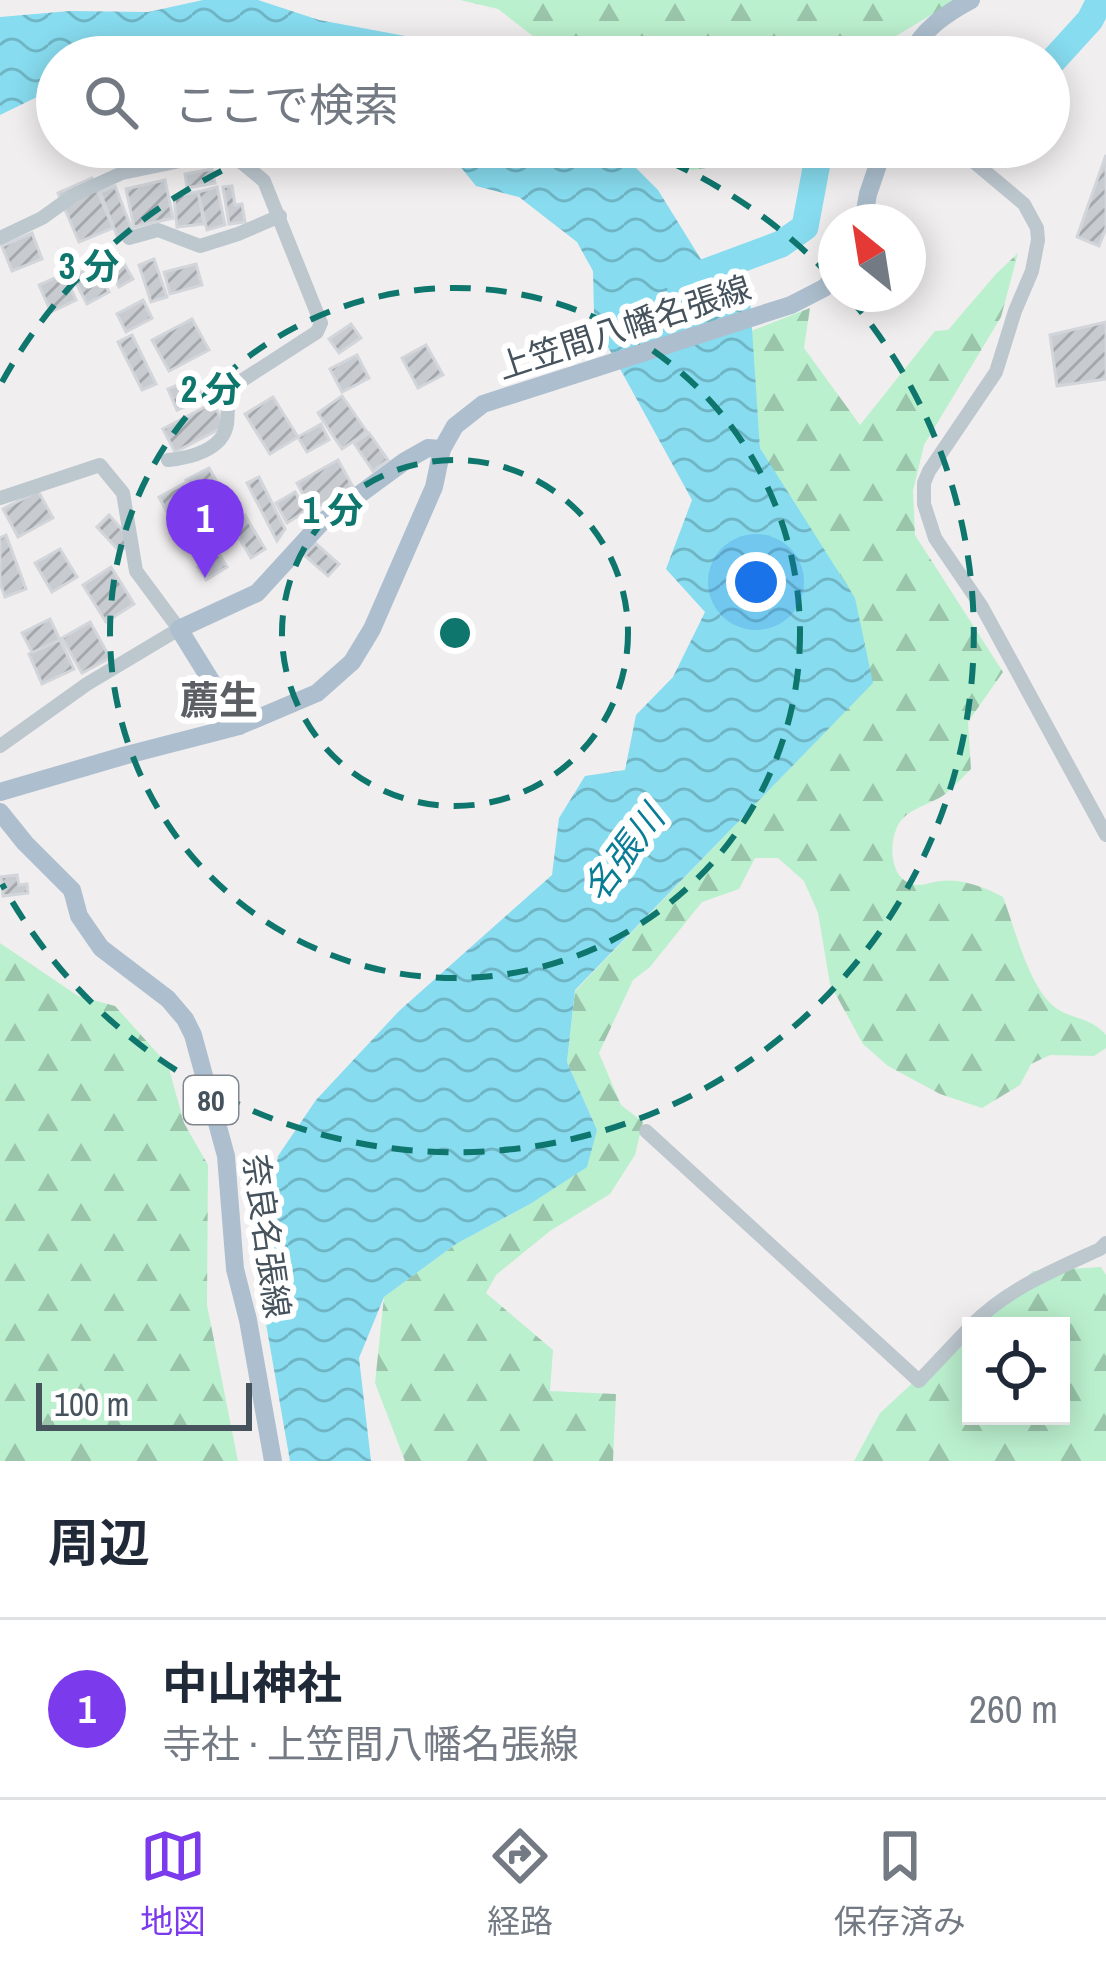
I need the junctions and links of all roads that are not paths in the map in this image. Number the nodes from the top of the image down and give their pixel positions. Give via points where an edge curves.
1 (971, 0) edge
2 (922, 36) edge
3 (140, 168) edge
4 (250, 168) edge
5 (877, 168) edge
6 (981, 168) edge
7 (866, 204) edge
8 (280, 216) junction
9 (0, 238) edge
10 (130, 238) dead end
11 (818, 291) edge
12 (442, 448) junction
13 (169, 460) dead end
14 (0, 498) edge
15 (179, 629) junction
16 (239, 726) junction
17 (0, 746) edge
18 (0, 792) edge
19 (0, 812) edge
20 (1106, 836) edge
21 (646, 1131) dead end
22 (1106, 1243) edge
23 (980, 1317) edge
24 (962, 1336) edge
25 (273, 1461) edge

1 - 2 main road
3 - 9 street
4 - 8 street
5 - 7 main road
6 - 20 street via 1024,204 1038,240 996,372 929,472 926,514
8 - 10 street via 200,246 158,230
8 - 13 street via 321,323 317,332 236,385 227,395 224,435 209,449
11 - 12 main road, 上笠間八幡名張線 via 483,404
12 - 15 main road, 上笠間八幡名張線 via 405,460 322,522 257,593
12 - 16 main road, 上笠間八幡名張線 via 434,487 352,662 317,692
14 - 15 street via 100,465 123,493 136,571
15 - 16 main road
15 - 17 street
16 - 18 main road, 上笠間八幡名張線
19 - 25 main road, 奈良名張線 / 80 via 72,890 101,948 168,999 193,1035 226,1156 235,1269
21 - 24 street via 919,1381
22 - 23 street

